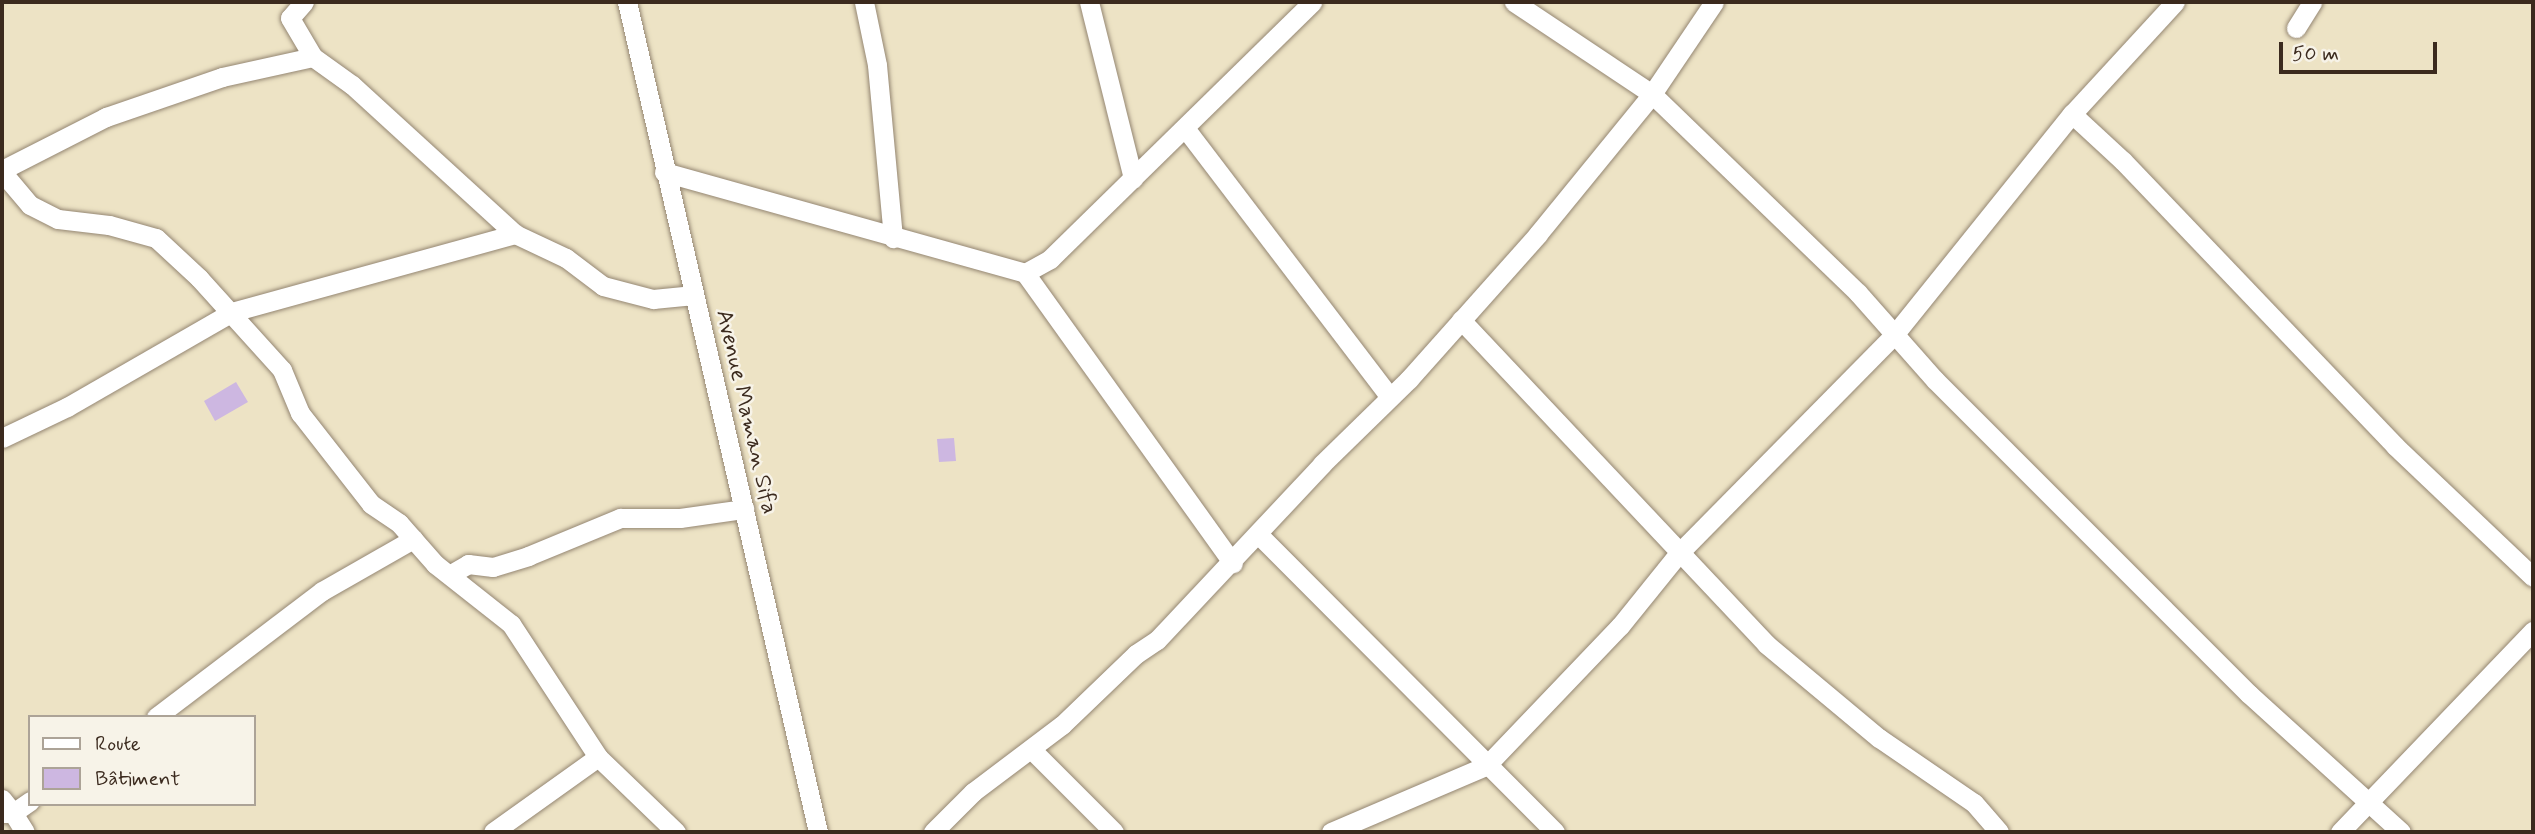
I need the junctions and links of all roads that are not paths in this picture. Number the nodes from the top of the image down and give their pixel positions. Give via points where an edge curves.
1 (277, 2) edge
2 (304, 2) edge
3 (627, 2) edge
4 (864, 2) edge
5 (1089, 2) edge
6 (1312, 2) edge
7 (1514, 2) edge
8 (1714, 2) edge
9 (2175, 2) edge
10 (2312, 2) edge
11 (290, 18) junction
12 (2296, 28) dead end
13 (313, 57) junction
14 (1652, 94) junction
15 (2072, 114) junction
16 (1185, 128) junction
17 (2, 171) edge
18 (664, 172) junction
19 (1133, 179) junction
20 (515, 234) junction
21 (893, 239) junction
22 (1025, 273) junction
23 (694, 295) junction
24 (232, 313) junction
25 (1461, 320) junction
26 (1894, 335) junction
27 (1390, 397) junction
28 (2, 438) edge
29 (744, 509) junction
30 (1259, 535) junction
31 (413, 539) junction
32 (1678, 554) junction
33 (1233, 563) junction
34 (451, 574) junction
35 (2533, 577) edge
36 (2533, 631) edge
37 (159, 715) edge
38 (1031, 749) junction
39 (598, 757) junction
40 (1486, 766) junction
41 (28, 802) edge
42 (2371, 804) junction
43 (5, 808) edge
44 (25, 832) edge
45 (494, 832) edge
46 (676, 832) edge
47 (818, 832) edge
48 (933, 832) edge
49 (1114, 832) edge
50 (1331, 832) edge
51 (1555, 832) edge
52 (1999, 832) edge
53 (2340, 832) edge
54 (2401, 832) edge

1 - 11 street
2 - 11 street
3 - 18 street, Avenue Maman Sifa
4 - 21 street via 877,65
5 - 19 street
6 - 16 street
7 - 14 street
8 - 14 street
9 - 15 street
10 - 12 street
11 - 13 street
13 - 17 street via 222,77 106,117
13 - 20 street via 352,85
14 - 25 street
14 - 26 street via 1858,293
15 - 26 street
15 - 35 street via 2123,161 2395,446
16 - 19 street
16 - 27 street
17 - 24 street via 30,205 58,219 109,225 156,238
18 - 21 street
18 - 23 street, Avenue Maman Sifa
19 - 22 street via 1038,269
20 - 23 street via 566,258 603,286 653,299
20 - 24 street
21 - 22 street
22 - 33 street
23 - 29 street, Avenue Maman Sifa
24 - 28 street via 67,407
24 - 31 street via 282,370 296,406 371,504
25 - 27 street
25 - 32 street
26 - 32 street
26 - 42 street via 2258,703
27 - 30 street
29 - 34 street via 680,518 620,517 493,567 468,564
29 - 47 street, Avenue Maman Sifa
30 - 33 street
30 - 40 street
31 - 34 street
31 - 37 street via 322,591
32 - 40 street via 1620,626
32 - 52 street via 1766,644 1880,738 1974,803
33 - 38 street via 1157,640
34 - 39 street via 511,624
36 - 42 street
38 - 48 street via 973,792
38 - 49 street
39 - 45 street
39 - 46 street
40 - 50 street
40 - 51 street
41 - 43 street
42 - 53 street
42 - 54 street
43 - 44 street

